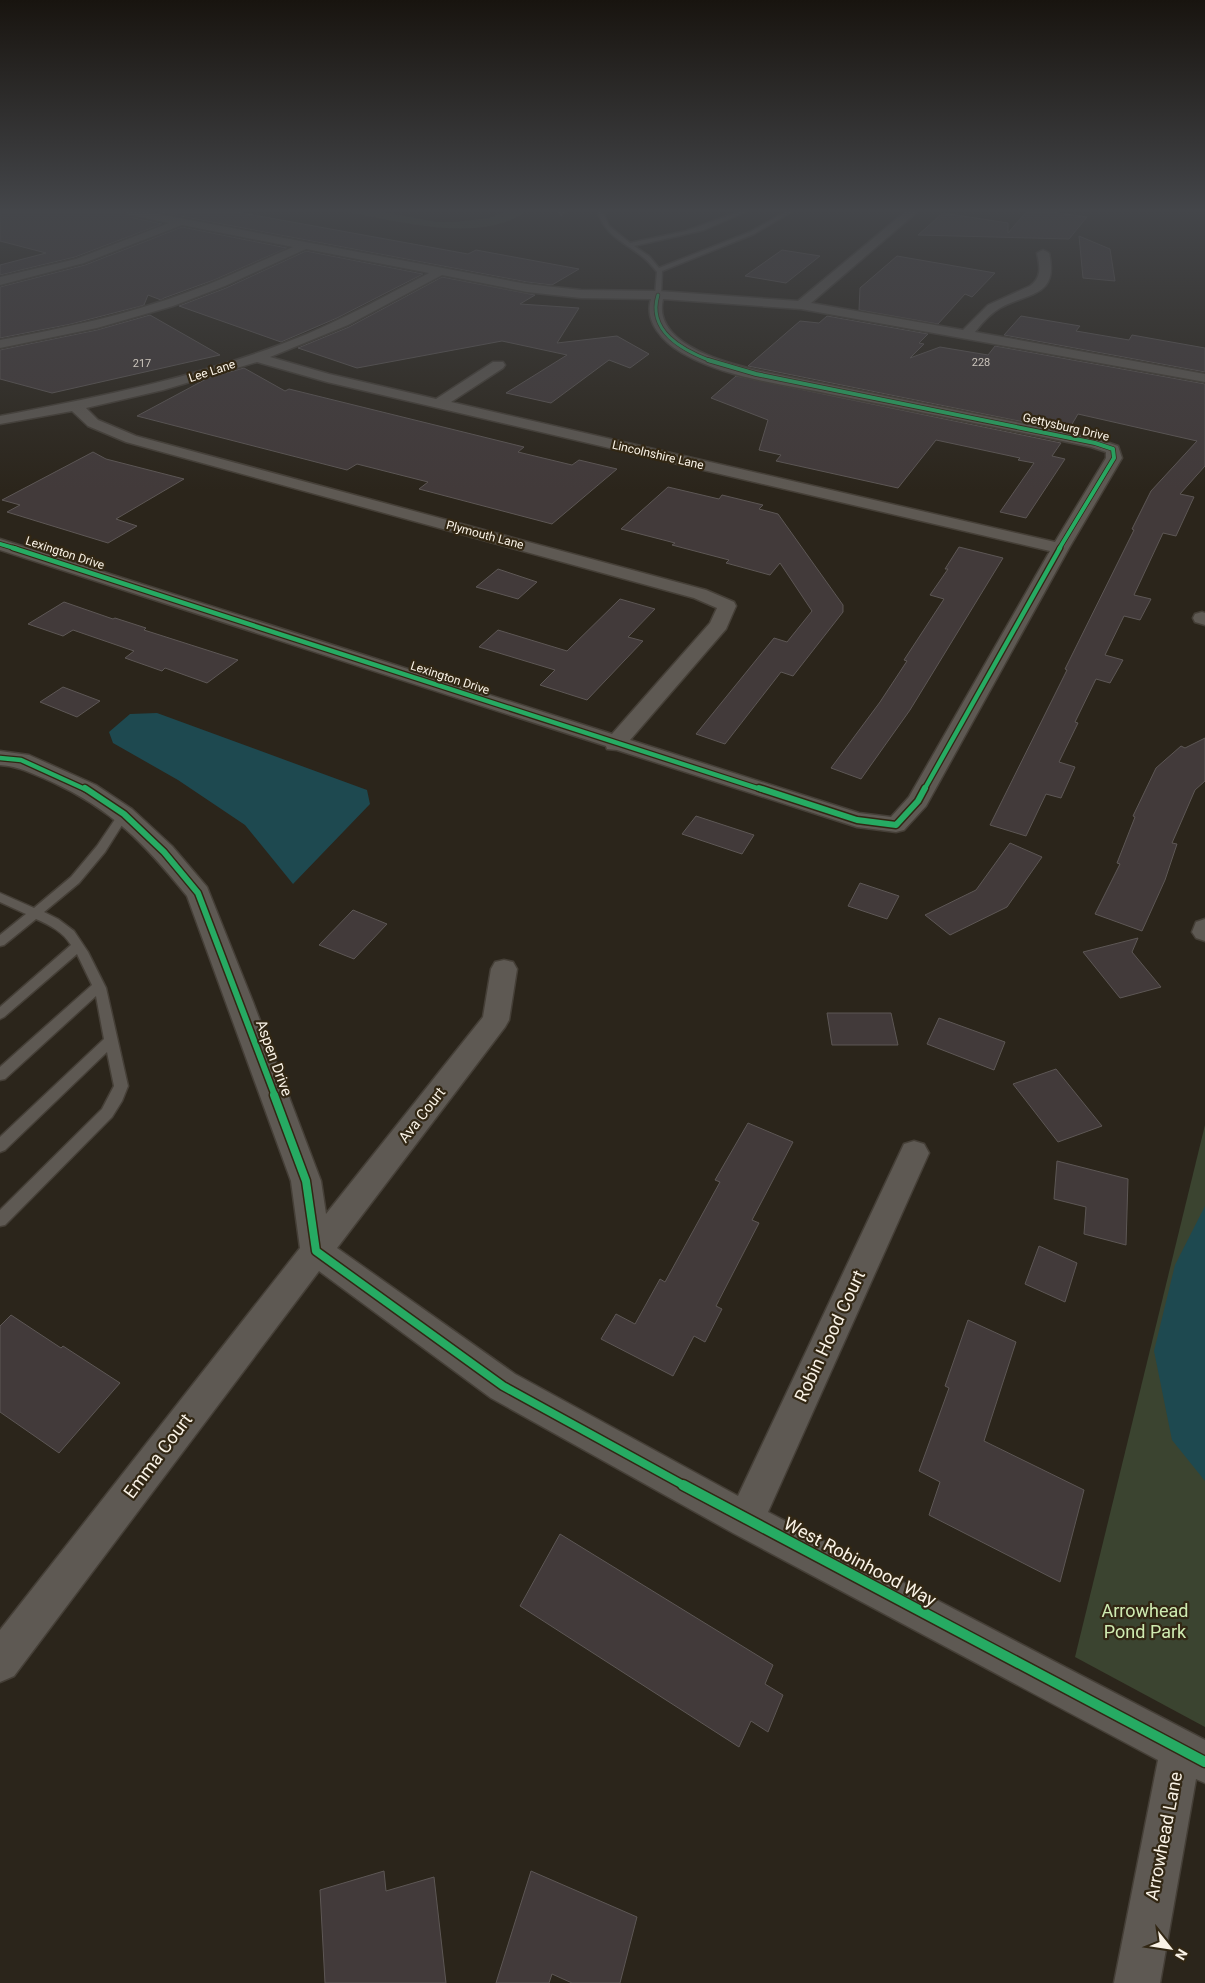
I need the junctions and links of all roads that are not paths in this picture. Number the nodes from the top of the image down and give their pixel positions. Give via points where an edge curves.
1 (165, 305) edge
2 (376, 305) edge
3 (656, 305) edge
4 (794, 305) edge
5 (801, 305) joint
6 (997, 305) edge
7 (966, 335) junction
8 (0, 344) edge
9 (257, 357) junction
10 (498, 365) dead end
11 (1205, 378) edge
12 (438, 404) junction
13 (76, 406) junction
14 (0, 420) edge
15 (0, 544) edge
16 (1060, 548) junction
17 (614, 744) junction
18 (0, 758) edge
19 (124, 814) junction
20 (896, 825) joint
21 (0, 898) edge
22 (35, 913) junction
23 (1205, 928) edge
24 (1205, 932) edge
25 (0, 942) edge
26 (78, 946) junction
27 (504, 969) dead end
28 (99, 986) junction
29 (0, 1014) edge
30 (112, 1040) junction
31 (0, 1075) edge
32 (0, 1146) edge
33 (914, 1153) dead end
34 (0, 1220) edge
35 (316, 1251) junction
36 (746, 1520) junction
37 (0, 1662) edge
38 (1193, 1755) edge
39 (1137, 1983) edge

1 - 8 street via 64,332
2 - 9 street, Lee Lane
3 - 16 street, Gettysburg Drive via 654,312 663,331 682,347 731,368 1113,449 1114,458
4 - 5 street
5 - 7 street
6 - 7 street
7 - 11 street
9 - 12 street, Lincolnshire Lane via 302,372
9 - 13 street, Lee Lane via 186,380
10 - 12 street
12 - 16 street, Lincolnshire Lane
13 - 14 street, Lee Lane
13 - 17 street, Plymouth Lane via 93,423 131,439 700,594 727,606 719,625
15 - 17 street, Lexington Drive
16 - 20 street, Gettysburg Drive via 918,801
17 - 20 street, Lexington Drive via 857,820
18 - 19 street, Aspen Drive via 21,760 88,790
19 - 22 lane via 84,871
19 - 35 street, Aspen Drive via 164,852 198,893 306,1181
21 - 22 lane
22 - 25 lane
22 - 26 lane via 70,934
23 - 24 street
26 - 28 lane
26 - 29 lane
27 - 35 street, Ava Court via 496,1020
28 - 30 lane
28 - 31 lane
30 - 32 lane
30 - 34 lane via 121,1086 115,1101
33 - 36 street, Robin Hood Court
35 - 36 street, West Robinhood Way via 502,1386
35 - 37 street, Emma Court
36 - 38 street, West Robinhood Way
38 - 39 street, Arrowhead Lane

